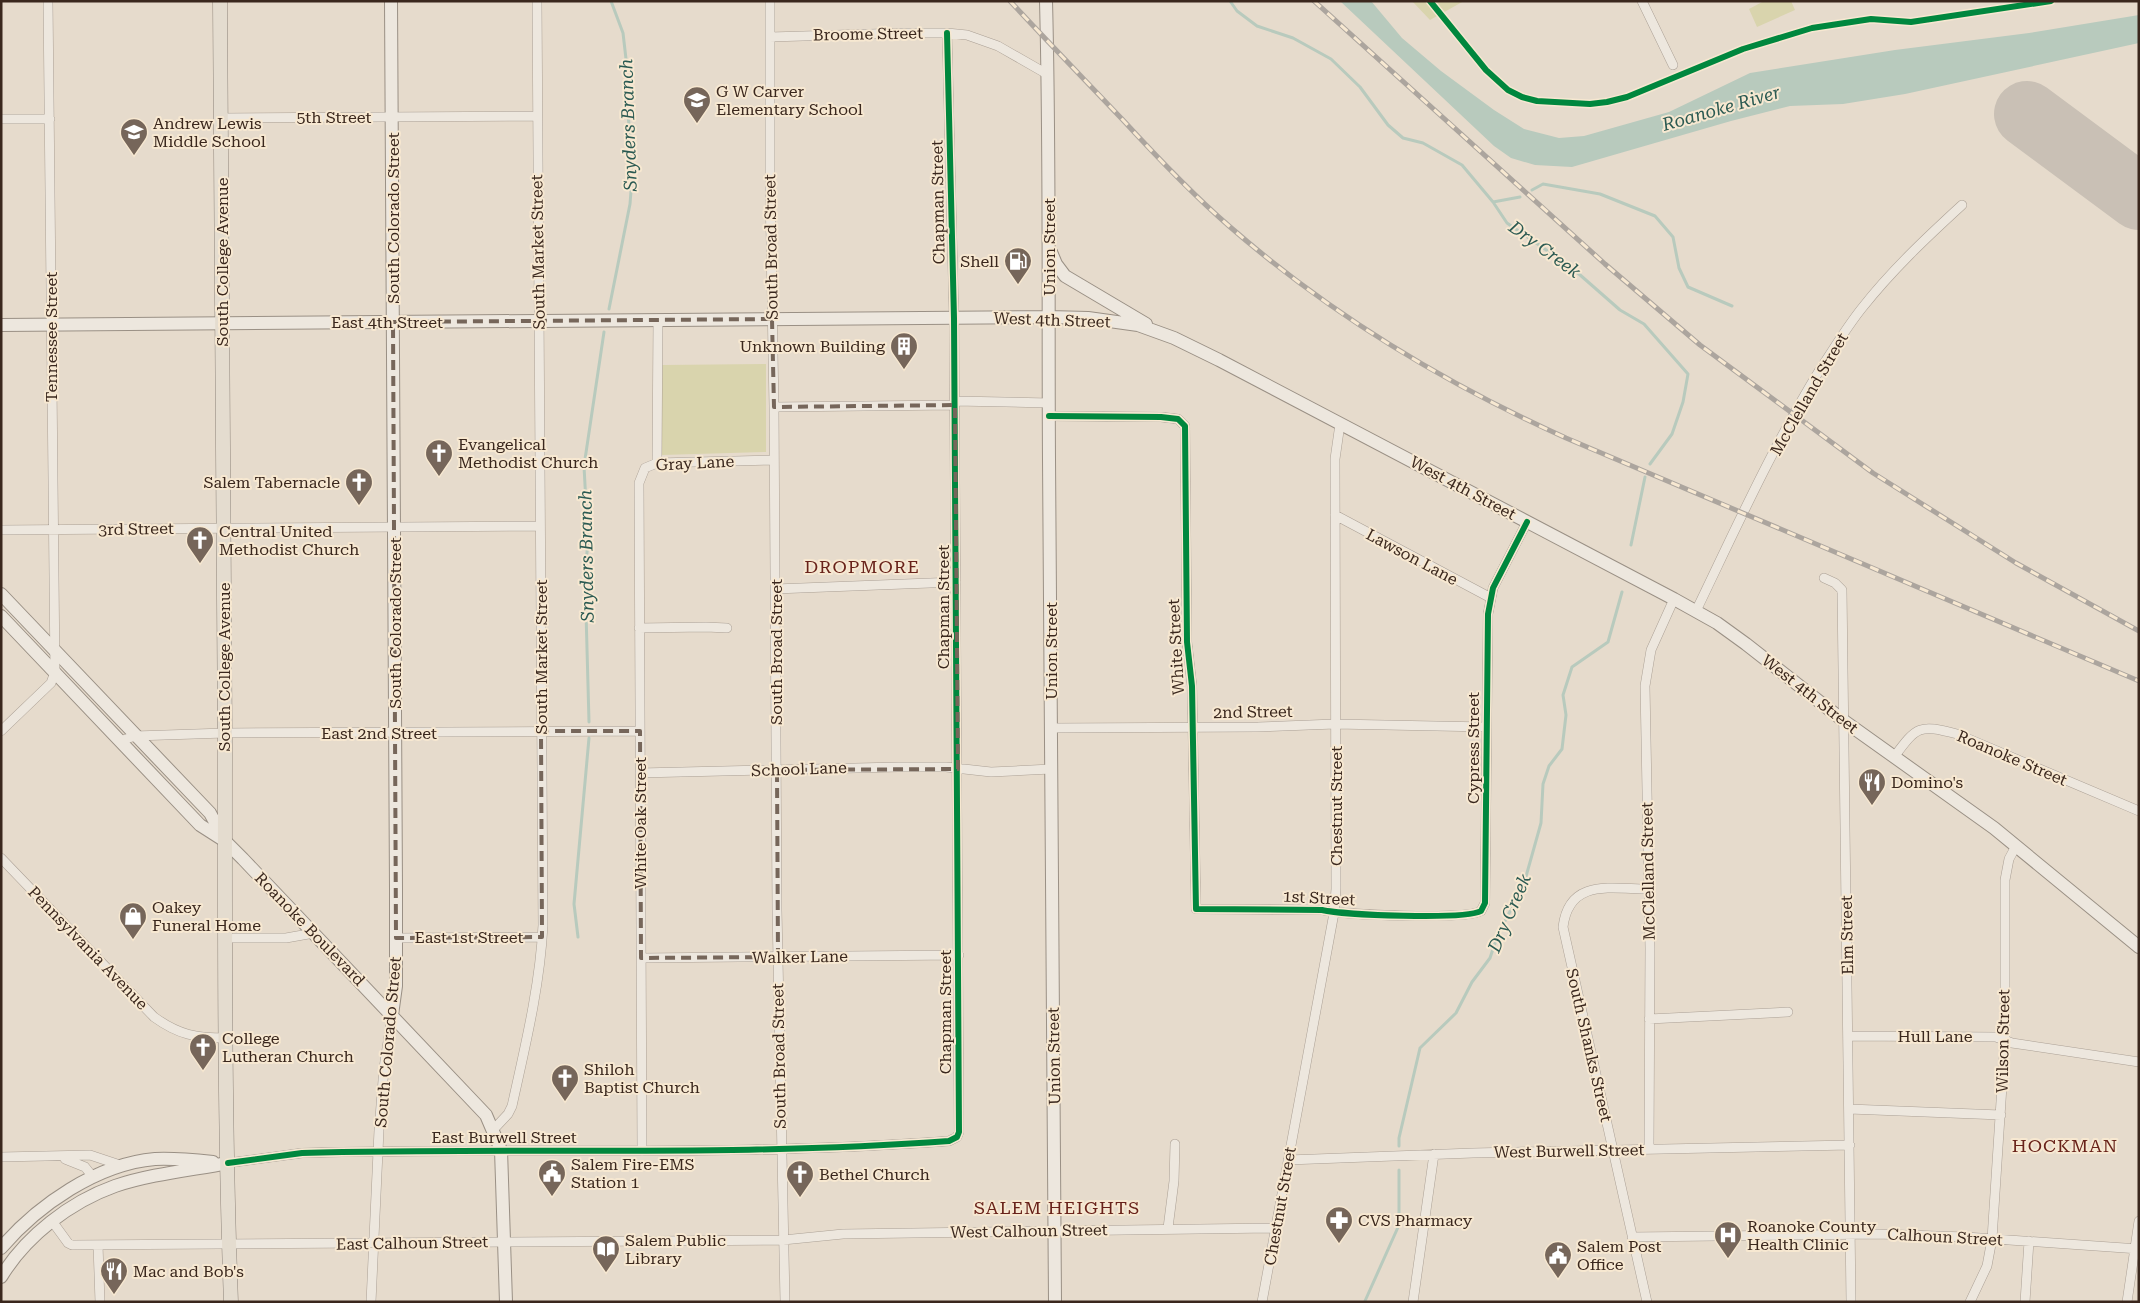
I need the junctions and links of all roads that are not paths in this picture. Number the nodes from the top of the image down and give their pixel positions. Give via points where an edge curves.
1 (48, 1) edge
2 (220, 1) edge
3 (391, 1) edge
4 (537, 1) edge
5 (770, 1) edge
6 (1046, 1) edge
7 (1642, 1) edge
8 (947, 33) junction
9 (770, 37) junction
10 (1673, 65) dead end
11 (1047, 74) junction
12 (537, 116) junction
13 (392, 117) junction
14 (50, 118) junction
15 (221, 118) junction
16 (1, 119) edge
17 (1962, 205) dead end
18 (1049, 248) junction
19 (1049, 317) junction
20 (954, 318) junction
21 (772, 319) junction
22 (658, 320) junction
23 (538, 321) junction
24 (393, 322) junction
25 (223, 323) junction
26 (1, 324) edge
27 (52, 324) junction
28 (1154, 330) junction
29 (955, 403) junction
30 (774, 407) junction
31 (1049, 410) junction
32 (1340, 424) junction
33 (774, 460) junction
34 (657, 463) junction
35 (638, 495) joint
36 (1334, 515) junction
37 (1527, 522) junction
38 (540, 526) junction
39 (223, 527) junction
40 (394, 527) junction
41 (1, 530) edge
42 (53, 530) junction
43 (1824, 578) dead end
44 (956, 582) junction
45 (775, 589) junction
46 (1, 594) edge
47 (1491, 598) junction
48 (1674, 599) junction
49 (1696, 611) junction
50 (1, 616) edge
51 (639, 628) junction
52 (727, 628) dead end
53 (54, 650) junction
54 (55, 672) junction
55 (1844, 721) junction
56 (1335, 724) junction
57 (1487, 727) junction
58 (1051, 728) junction
59 (1193, 728) junction
60 (1, 731) edge
61 (541, 731) junction
62 (640, 731) junction
63 (225, 733) junction
64 (396, 733) junction
65 (136, 736) junction
66 (120, 741) junction
67 (1894, 757) junction
68 (958, 769) junction
69 (1051, 769) junction
70 (777, 770) junction
71 (640, 773) junction
72 (2139, 811) edge
73 (225, 841) junction
74 (2016, 846) junction
75 (1, 858) edge
76 (1649, 889) junction
77 (1196, 909) joint
78 (1334, 913) junction
79 (1411, 915) joint
80 (314, 933) junction
81 (542, 937) junction
82 (226, 938) junction
83 (396, 938) junction
84 (2139, 947) edge
85 (959, 955) junction
86 (778, 957) junction
87 (641, 958) junction
88 (1788, 1012) dead end
89 (392, 1015) junction
90 (1649, 1018) junction
91 (1848, 1036) junction
92 (226, 1038) junction
93 (2005, 1040) junction
94 (2139, 1062) edge
95 (1849, 1109) junction
96 (2001, 1115) junction
97 (493, 1130) junction
98 (1175, 1144) dead end
99 (1850, 1145) junction
100 (781, 1148) junction
101 (1649, 1149) junction
102 (501, 1150) junction
103 (1612, 1150) junction
104 (378, 1151) junction
105 (642, 1151) junction
106 (1434, 1154) junction
107 (1, 1157) edge
108 (53, 1157) junction
109 (1288, 1160) junction
110 (228, 1163) junction
111 (123, 1166) junction
112 (93, 1177) junction
113 (52, 1221) junction
114 (2139, 1221) edge
115 (1168, 1228) junction
116 (1276, 1228) junction
117 (1054, 1230) junction
118 (1850, 1234) junction
119 (1632, 1237) junction
120 (1992, 1239) junction
121 (783, 1240) junction
122 (2029, 1241) junction
123 (504, 1242) junction
124 (373, 1243) junction
125 (228, 1244) junction
126 (98, 1245) junction
127 (1, 1248) edge
128 (2137, 1249) edge
129 (2, 1273) edge
130 (100, 1302) edge
131 (230, 1302) edge
132 (371, 1302) edge
133 (506, 1302) edge
134 (785, 1302) edge
135 (1054, 1302) edge
136 (1262, 1302) edge
137 (1413, 1302) edge
138 (1647, 1302) edge
139 (1851, 1302) edge
140 (1970, 1302) edge
141 (2025, 1302) edge
142 (2127, 1302) edge

1 - 14 street, Tennessee Street
2 - 15 main road, South College Avenue
3 - 13 street, South Colorado Street
4 - 12 street, South Market Street
5 - 9 street, South Broad Street
6 - 11 street, Union Street
7 - 10 street
8 - 9 street, Broome Street
8 - 11 street, Broome Street via 967,35 998,46
8 - 20 street, Chapman Street
9 - 21 street, South Broad Street
11 - 18 street, Union Street
12 - 13 street, 5th Street
12 - 23 street, South Market Street
13 - 15 street, 5th Street
13 - 24 street, South Colorado Street
14 - 16 street
14 - 27 street, Tennessee Street
15 - 25 main road, South College Avenue
17 - 49 street, McClelland Street via 1907,255 1841,336 1778,443
18 - 19 street, Union Street
18 - 28 street via 1065,276
19 - 20 street, West 4th Street
19 - 28 street, West 4th Street via 1112,320
19 - 31 street, Union Street
20 - 21 street, West 4th Street
20 - 29 street, Chapman Street
21 - 22 street, East 4th Street
21 - 30 street, South Broad Street
22 - 23 street, East 4th Street
22 - 34 street
23 - 24 street, East 4th Street
23 - 38 street, South Market Street
24 - 25 street, East 4th Street
24 - 40 street, South Colorado Street
25 - 27 street, East 4th Street
25 - 39 main road, South College Avenue
26 - 27 street, East 4th Street
27 - 42 street, Tennessee Street
28 - 32 street, West 4th Street via 1219,360
29 - 30 street
29 - 31 street
29 - 44 street, Chapman Street
30 - 33 street, South Broad Street
31 - 58 street, Union Street
31 - 59 street, White Street via 1178,419 1182,422 1185,430 1187,642
32 - 36 street, Chestnut Street via 1335,459
32 - 37 street, West 4th Street
33 - 34 street, Gray Lane
33 - 45 street, South Broad Street
34 - 35 street, Gray Lane via 650,464 643,471
35 - 51 street, White Oak Street
36 - 47 street, Lawson Lane
36 - 56 street, Chestnut Street
37 - 47 street, Cypress Street
37 - 48 street, West 4th Street
38 - 40 street, 3rd Street
38 - 61 street, South Market Street
39 - 40 street, 3rd Street
39 - 42 street, 3rd Street
39 - 63 main road, South College Avenue
40 - 64 street, South Colorado Street
41 - 42 street, 3rd Street
42 - 53 street, Tennessee Street
43 - 55 street, Elm Street via 1842,590
44 - 45 street
44 - 68 street, Chapman Street
45 - 70 street, South Broad Street
46 - 53 street, Roanoke Boulevard
47 - 57 street, Cypress Street via 1487,629
48 - 49 street, West 4th Street
48 - 76 street, McClelland Street via 1651,650 1645,686
49 - 55 street, West 4th Street via 1746,644
50 - 54 street, Roanoke Boulevard
51 - 52 street
51 - 62 street, White Oak Street
53 - 54 street, Tennessee Street
53 - 65 street, Roanoke Boulevard
54 - 60 street via 51,683
54 - 66 street, Roanoke Boulevard
55 - 67 street, West 4th Street
55 - 91 street, Elm Street
56 - 57 street, 2nd Street
56 - 59 street, 2nd Street
56 - 78 street, Chestnut Street
57 - 79 street, Cypress Street via 1484,907 1469,915
58 - 59 street, 2nd Street
58 - 69 street, Union Street
59 - 77 street, White Street
61 - 62 street, East 2nd Street
61 - 64 street, East 2nd Street
61 - 81 street, South Market Street
62 - 71 street, White Oak Street
63 - 64 street, East 2nd Street
63 - 65 street, East 2nd Street
63 - 73 main road, South College Avenue
64 - 83 street, South Colorado Street
65 - 66 street, East 2nd Street
65 - 73 street, Roanoke Boulevard via 210,813
66 - 73 street, Roanoke Boulevard via 200,824
67 - 72 street, Roanoke Street via 1913,732 1927,728 1942,730
67 - 74 street, West 4th Street
68 - 69 street, School Lane via 991,772
68 - 70 street, School Lane
68 - 85 street, Chapman Street
69 - 117 street, Union Street
70 - 71 street, School Lane
70 - 86 street, South Broad Street
71 - 87 street, White Oak Street
73 - 80 street, Roanoke Boulevard
73 - 82 main road, South College Avenue
74 - 84 street, West 4th Street
74 - 93 street, Wilson Street via 2009,859 2005,880
75 - 92 street, Pennsylvania Avenue via 154,1017 179,1032 200,1038
76 - 90 street, McClelland Street
76 - 103 street, South Shanks Street via 1585,892 1567,908 1563,927
77 - 78 street, 1st Street
78 - 79 street, 1st Street
78 - 109 street, Chestnut Street
80 - 82 street via 286,938
80 - 89 street, Roanoke Boulevard
81 - 83 street, East 1st Street
81 - 97 street, South Market Street via 536,986 512,1106
82 - 92 main road, South College Avenue
83 - 89 street, South Colorado Street
85 - 86 street, Walker Lane
85 - 100 street, Chapman Street via 957,1137 949,1141 914,1144
86 - 87 street, Walker Lane
86 - 100 street, South Broad Street
87 - 105 street, White Oak Street
88 - 90 street
89 - 97 street, Roanoke Boulevard via 486,1115
89 - 104 street, South Colorado Street via 384,1068
90 - 101 street, McClelland Street
91 - 93 street, Hull Lane via 1978,1036
91 - 95 street, Elm Street
92 - 110 main road, South College Avenue
93 - 94 street, Hull Lane
93 - 96 street, Wilson Street
95 - 96 street
95 - 99 street, Elm Street
96 - 120 street, Wilson Street
97 - 102 street
98 - 115 street
99 - 101 street, West Burwell Street
99 - 118 street, Elm Street
100 - 105 street, East Burwell Street
100 - 121 street, South Broad Street
101 - 103 street, West Burwell Street
102 - 104 street, East Burwell Street
102 - 105 street, East Burwell Street
102 - 123 street
103 - 106 street, West Burwell Street
103 - 119 street, South Shanks Street
104 - 110 street, East Burwell Street via 302,1153
104 - 124 street, South Colorado Street
106 - 109 street, West Burwell Street
106 - 137 street
107 - 108 street
108 - 111 street via 90,1155
108 - 112 street via 79,1163
109 - 116 street, Chestnut Street
110 - 111 street via 153,1159
110 - 113 street via 115,1186
110 - 125 main road, South College Avenue
111 - 112 street
112 - 127 street via 53,1199
113 - 126 street, East Calhoun Street via 68,1243
113 - 129 street
114 - 128 street
115 - 116 street, West Calhoun Street
115 - 117 street, West Calhoun Street
116 - 136 street, Chestnut Street
117 - 121 street, West Calhoun Street via 843,1234
117 - 135 street, Union Street
118 - 119 street, Calhoun Street
118 - 120 street, Calhoun Street
118 - 139 street, Elm Street
119 - 138 street, South Shanks Street
120 - 122 street, Calhoun Street
120 - 140 street, Wilson Street via 1987,1266
121 - 123 street, East Calhoun Street
121 - 134 street, South Broad Street
122 - 128 street, Calhoun Street
122 - 141 street
123 - 124 street, East Calhoun Street
123 - 133 street
124 - 125 street, East Calhoun Street
124 - 132 street, South Colorado Street
125 - 126 street, East Calhoun Street
125 - 131 main road, South College Avenue
126 - 130 street
128 - 142 street

